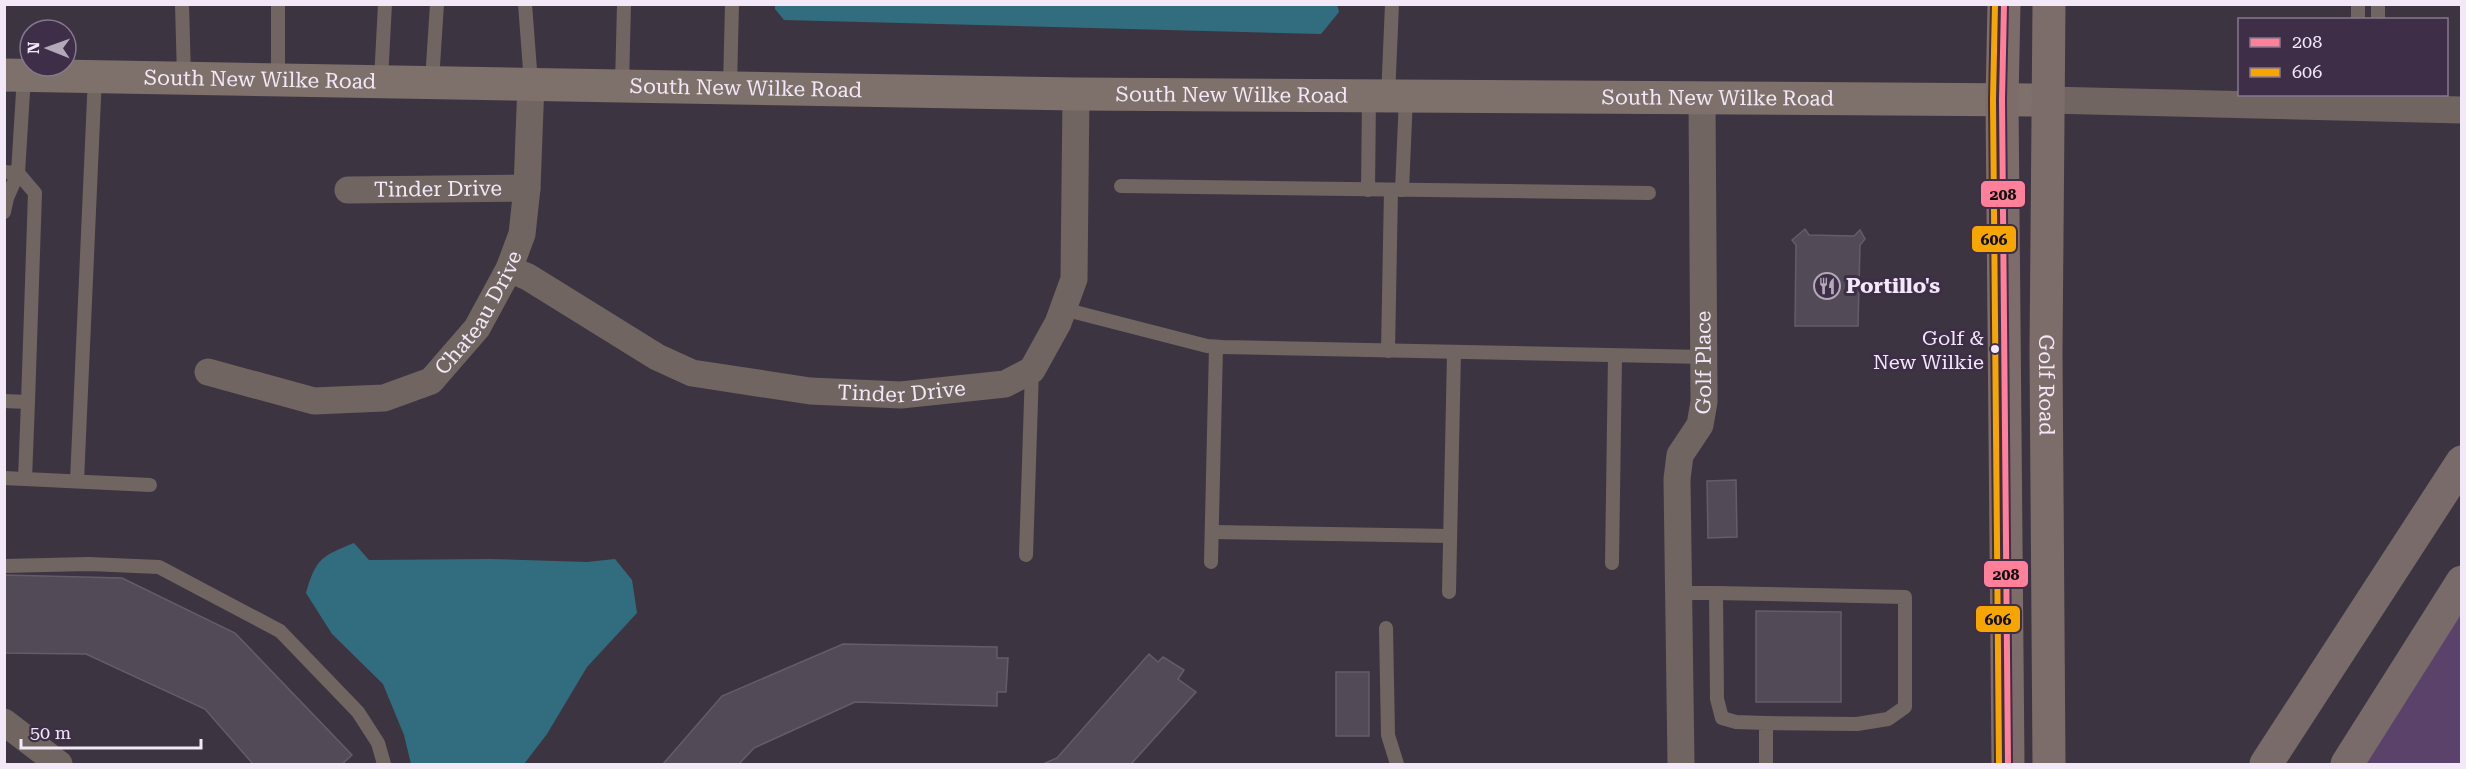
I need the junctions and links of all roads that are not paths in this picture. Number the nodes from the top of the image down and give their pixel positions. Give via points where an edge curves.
1 (182, 4) edge
2 (278, 4) edge
3 (385, 4) edge
4 (436, 4) edge
5 (525, 4) edge
6 (624, 4) edge
7 (732, 4) edge
8 (1392, 4) edge
9 (2004, 4) edge
10 (2049, 4) edge
11 (14, 75) edge
12 (95, 76) junction
13 (184, 77) junction
14 (278, 79) junction
15 (381, 81) junction
16 (432, 81) junction
17 (531, 83) junction
18 (622, 85) junction
19 (730, 87) junction
20 (1076, 94) junction
21 (1388, 97) junction
22 (1702, 99) junction
23 (2002, 100) junction
24 (2048, 100) junction
25 (2367, 101) edge
26 (2462, 110) edge
27 (11, 173) edge
28 (1121, 186) dead end
29 (527, 188) junction
30 (1368, 189) junction
31 (348, 190) dead end
32 (1396, 190) junction
33 (1649, 193) dead end
34 (4, 212) edge
35 (509, 269) junction
36 (1063, 309) junction
37 (1216, 346) junction
38 (1388, 351) junction
39 (1454, 352) junction
40 (1615, 356) junction
41 (1705, 357) junction
42 (1032, 370) junction
43 (208, 372) dead end
44 (4, 401) edge
45 (28, 402) junction
46 (2462, 462) edge
47 (4, 478) edge
48 (25, 478) junction
49 (77, 481) junction
50 (150, 485) dead end
51 (1212, 532) junction
52 (1450, 536) junction
53 (1026, 555) dead end
54 (1211, 562) dead end
55 (1612, 563) dead end
56 (4, 566) edge
57 (2462, 582) edge
58 (1449, 592) dead end
59 (1678, 593) junction
60 (1716, 593) junction
61 (1386, 628) dead end
62 (4, 722) edge
63 (1766, 723) junction
64 (59, 765) edge
65 (384, 765) edge
66 (1396, 765) edge
67 (1681, 765) edge
68 (1766, 765) edge
69 (2008, 765) edge
70 (2049, 765) edge
71 (2266, 765) edge
72 (2347, 765) edge

1 - 13 lane
2 - 14 lane
3 - 15 lane
4 - 16 lane
5 - 17 lane
6 - 18 lane
7 - 19 lane
8 - 21 lane
9 - 23 main road, Golf Road
10 - 24 main road, Golf Road
11 - 12 main road, South New Wilke Road
11 - 27 lane
12 - 13 main road, South New Wilke Road
12 - 49 lane
13 - 14 main road, South New Wilke Road
14 - 15 main road, South New Wilke Road
15 - 16 main road, South New Wilke Road
16 - 17 main road, South New Wilke Road
17 - 18 main road, South New Wilke Road
17 - 29 street, Chateau Drive
18 - 19 main road, South New Wilke Road
19 - 20 main road, South New Wilke Road
20 - 21 main road, South New Wilke Road
20 - 36 street via 1074,279
21 - 22 main road, South New Wilke Road
21 - 30 lane
21 - 32 lane
22 - 23 main road, South New Wilke Road
22 - 41 street, Golf Place
23 - 24 main road, South New Wilke Road
23 - 69 main road, Golf Road
24 - 25 street, South New Wilke Road
24 - 70 main road, Golf Road
25 - 26 street, South New Wilke Road
27 - 34 lane
27 - 45 lane via 35,194
28 - 30 lane
29 - 31 street, Tinder Drive
29 - 35 street, Chateau Drive via 522,234
30 - 32 lane
32 - 33 lane
32 - 38 lane
35 - 42 street, Tinder Drive via 657,357 692,373 810,392 901,395 1005,384
35 - 43 street, Chateau Drive via 477,328 431,381 384,398 314,401
36 - 37 lane
36 - 42 street
37 - 38 lane
37 - 51 lane
38 - 39 lane
39 - 40 lane
39 - 52 lane
40 - 41 lane
40 - 55 lane
41 - 59 street, Golf Place via 1700,425 1680,455 1677,479
42 - 53 lane
44 - 45 lane
45 - 48 lane
46 - 71 highway
47 - 48 lane
48 - 49 lane
49 - 50 lane
51 - 52 lane
51 - 54 lane
52 - 58 lane
56 - 65 lane via 159,567 280,631 358,712 378,743
57 - 72 highway
59 - 60 lane
59 - 67 street, Golf Place
60 - 63 lane via 1717,699 1722,718 1736,723
60 - 63 lane via 1905,597 1905,708 1888,719 1857,724
61 - 66 lane via 1388,735
62 - 64 street
63 - 68 lane

